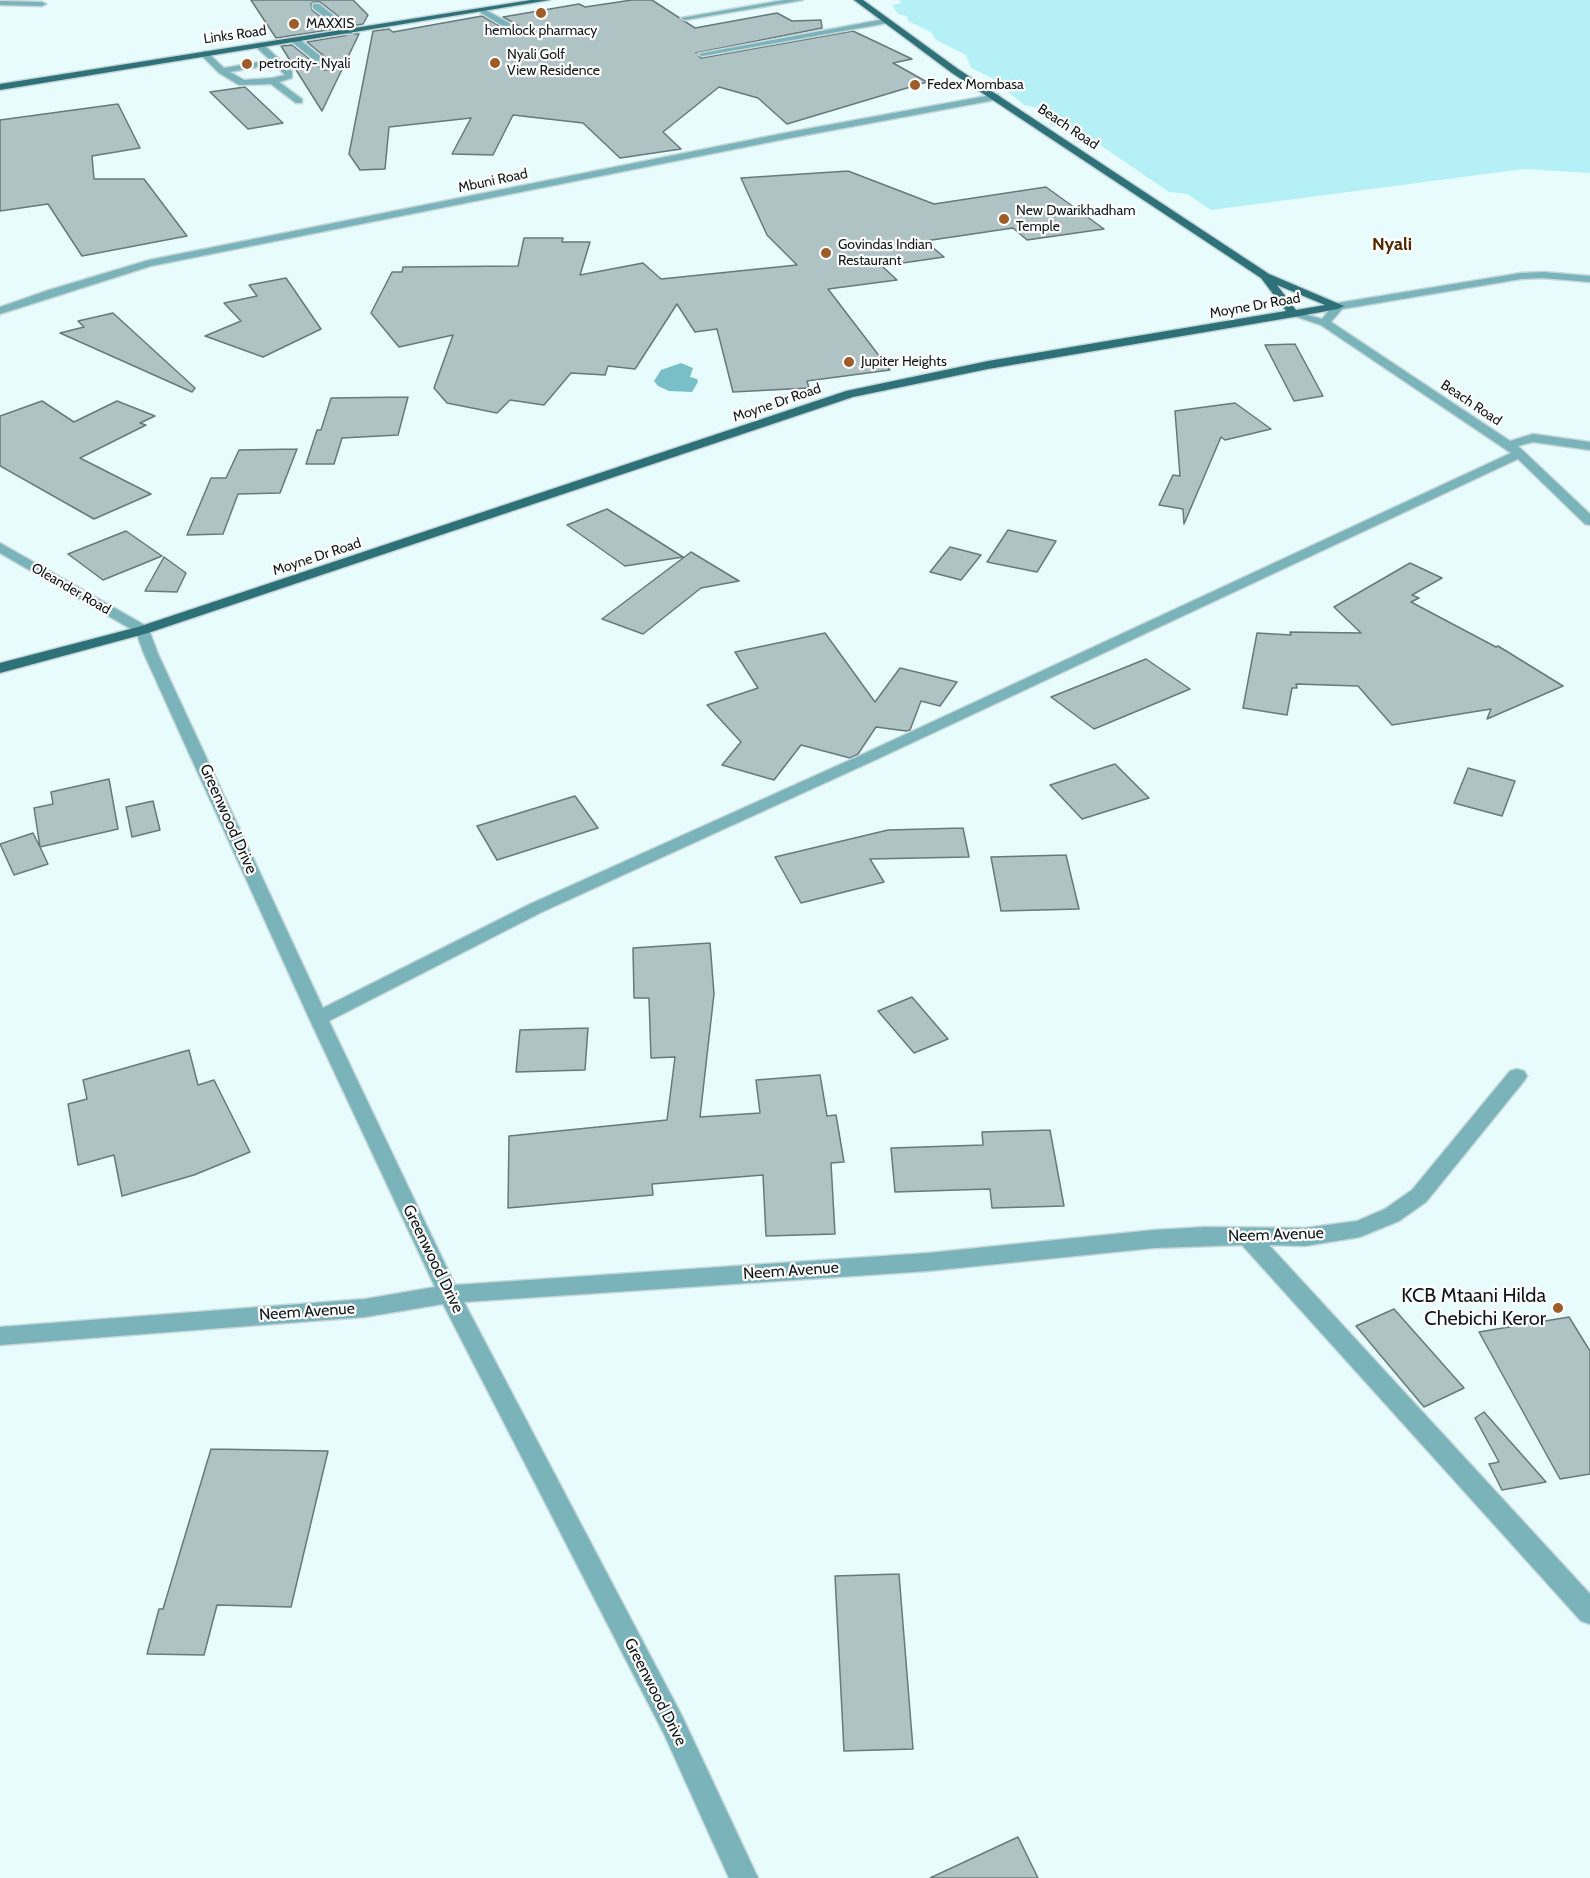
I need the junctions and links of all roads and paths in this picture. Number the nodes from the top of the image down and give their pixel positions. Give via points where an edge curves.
1 (546, 0) edge
2 (799, 0) edge
3 (858, 0) edge
4 (529, 1) edge
5 (0, 3) edge
6 (42, 4) dead end
7 (316, 6) dead end
8 (484, 11) junction
9 (685, 18) dead end
10 (885, 21) junction
11 (349, 32) junction
12 (519, 32) dead end
13 (295, 40) junction
14 (259, 45) junction
15 (203, 53) junction
16 (702, 54) dead end
17 (277, 61) junction
18 (327, 66) dead end
19 (222, 71) junction
20 (273, 81) junction
21 (0, 87) edge
22 (997, 97) junction
23 (299, 101) dead end
24 (1264, 276) junction
25 (1590, 279) edge
26 (1278, 294) junction
27 (1338, 306) junction
28 (0, 311) edge
29 (1294, 314) junction
30 (1252, 322) junction
31 (1325, 323) junction
32 (1590, 446) edge
33 (1514, 449) junction
34 (1590, 521) edge
35 (0, 547) edge
36 (143, 630) junction
37 (0, 668) edge
38 (318, 1018) junction
39 (1517, 1076) dead end
40 (1247, 1236) junction
41 (449, 1294) junction
42 (0, 1336) edge
43 (1590, 1612) edge
44 (744, 1878) edge

1 - 4 main road, Links Road
2 - 9 street
3 - 10 main road, Beach Road
4 - 8 main road, Links Road
5 - 6 street
7 - 11 street
8 - 11 main road, Links Road
8 - 12 street
10 - 16 street
10 - 22 main road, Beach Road
11 - 13 main road, Links Road
13 - 14 main road, Links Road
13 - 18 street
14 - 15 main road, Links Road
14 - 17 street
15 - 19 street
15 - 21 main road, Links Road
17 - 19 street
17 - 20 street via 289,76
19 - 20 street via 242,83
20 - 23 street
22 - 24 main road, Beach Road
22 - 28 street, Mbuni Road via 149,263
24 - 26 main road, Beach Road
24 - 27 main road, Beach Road
25 - 27 street, Moyne Dr Road via 1521,276
26 - 29 main road, Beach Road
26 - 30 main road via 1274,303
27 - 29 main road, Moyne Dr Road
27 - 31 street
29 - 30 main road, Moyne Dr Road
29 - 31 street, Beach Road
30 - 36 main road, Moyne Dr Road via 988,365 849,394
31 - 33 street, Beach Road
32 - 33 street via 1533,438
33 - 34 street, Beach Road
33 - 38 street via 867,758 536,908
35 - 36 street, Oleander Road
36 - 37 main road, Moyne Dr Road
36 - 38 street, Greenwood Drive
38 - 41 street, Greenwood Drive
39 - 40 street, Neem Avenue via 1419,1197 1392,1215 1349,1231 1305,1237
40 - 41 street, Neem Avenue via 1154,1239 928,1262
40 - 43 street
41 - 42 street, Neem Avenue via 365,1308
41 - 44 street, Greenwood Drive via 673,1725

